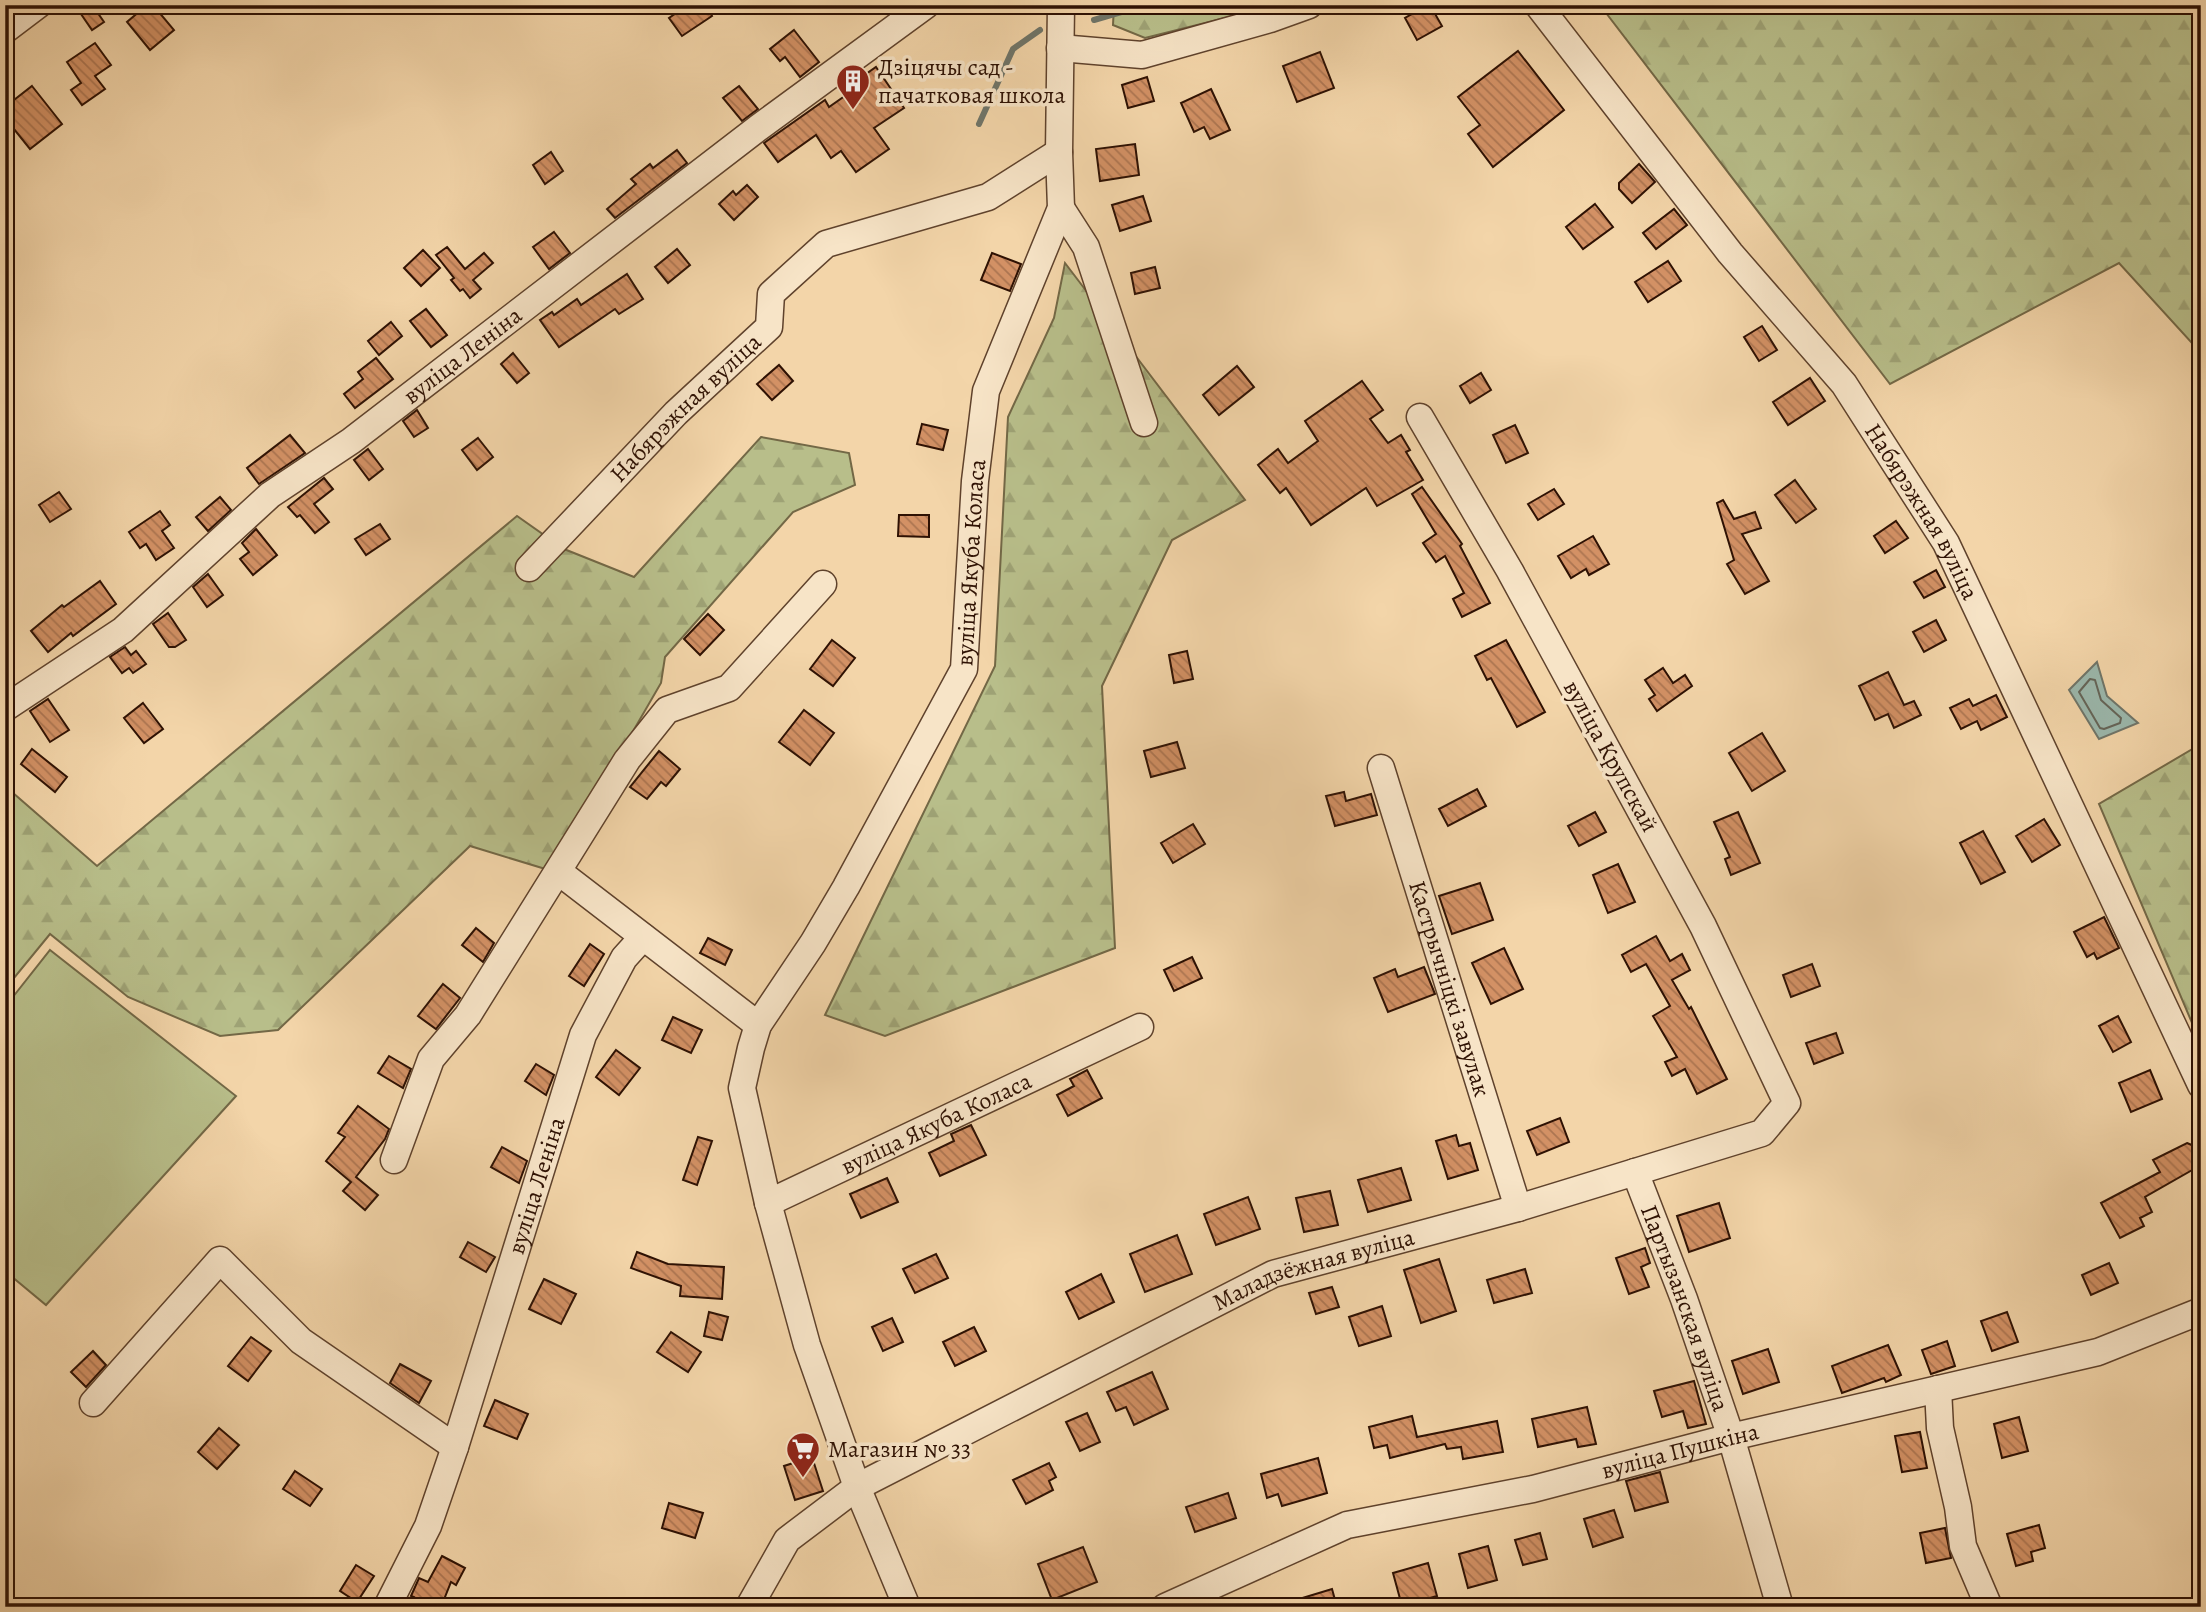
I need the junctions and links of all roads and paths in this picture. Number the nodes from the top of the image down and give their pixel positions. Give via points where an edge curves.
1 (38, 5) edge
2 (926, 5) edge
3 (1061, 5) edge
4 (1309, 5) edge
5 (1538, 5) edge
6 (5, 30) edge
7 (1060, 48) junction
8 (1059, 152) junction
9 (1061, 208) junction
10 (1420, 417) dead end
11 (1144, 423) dead end
12 (529, 568) dead end
13 (823, 584) dead end
14 (5, 708) edge
15 (1381, 768) dead end
16 (559, 872) junction
17 (643, 937) junction
18 (758, 1025) junction
19 (1140, 1027) dead end
20 (2201, 1085) edge
21 (1787, 1103) joint
22 (394, 1160) dead end
23 (1635, 1172) junction
24 (768, 1203) junction
25 (1518, 1208) junction
26 (2201, 1311) edge
27 (1938, 1389) junction
28 (93, 1403) dead end
29 (1731, 1437) junction
30 (455, 1447) junction
31 (857, 1487) junction
32 (387, 1607) edge
33 (749, 1607) edge
34 (907, 1607) edge
35 (1165, 1607) edge
36 (1780, 1607) edge
37 (1989, 1607) edge

1 - 6 street
2 - 14 street, вуліца Леніна via 351,441 270,495 122,630
3 - 7 street, вуліца Якуба Коласа
4 - 7 street via 1142,55
5 - 20 street, Набярэжная вуліца via 1730,253 1844,384 1946,543
7 - 8 street, вуліца Якуба Коласа
8 - 9 street, вуліца Якуба Коласа
8 - 12 street, Набярэжная вуліца via 988,197 826,244 771,294 769,327 676,413
9 - 11 street via 1086,247
9 - 18 street, вуліца Якуба Коласа via 986,391 975,481 964,669 814,943
10 - 21 street, вуліца Крупскай via 1510,571 1703,926
13 - 16 street via 729,688 667,710 627,760
15 - 25 street, Кастрычніцкі завулак
16 - 17 street
16 - 22 street via 468,1015 431,1059
17 - 18 street
17 - 30 street, вуліца Леніна via 624,958 583,1035
18 - 24 street, вуліца Якуба Коласа via 742,1087
19 - 24 street, вуліца Якуба Коласа
21 - 23 street, Маладзёжная вуліца via 1762,1133
23 - 25 street, Маладзёжная вуліца
23 - 29 street, Партызанская вуліца
24 - 31 street, вуліца Якуба Коласа via 807,1345
25 - 31 street, Маладзёжная вуліца via 1273,1273
26 - 27 street, вуліца Пушкіна via 2098,1352
27 - 29 street, вуліца Пушкіна
27 - 37 street via 1940,1428 1963,1546
28 - 30 street via 220,1260 301,1341
29 - 35 street, вуліца Пушкіна via 1533,1489 1348,1525
29 - 36 street, Партызанская вуліца
30 - 32 street, вуліца Леніна via 428,1526
31 - 33 street via 787,1540
31 - 34 street, вуліца Якуба Коласа

